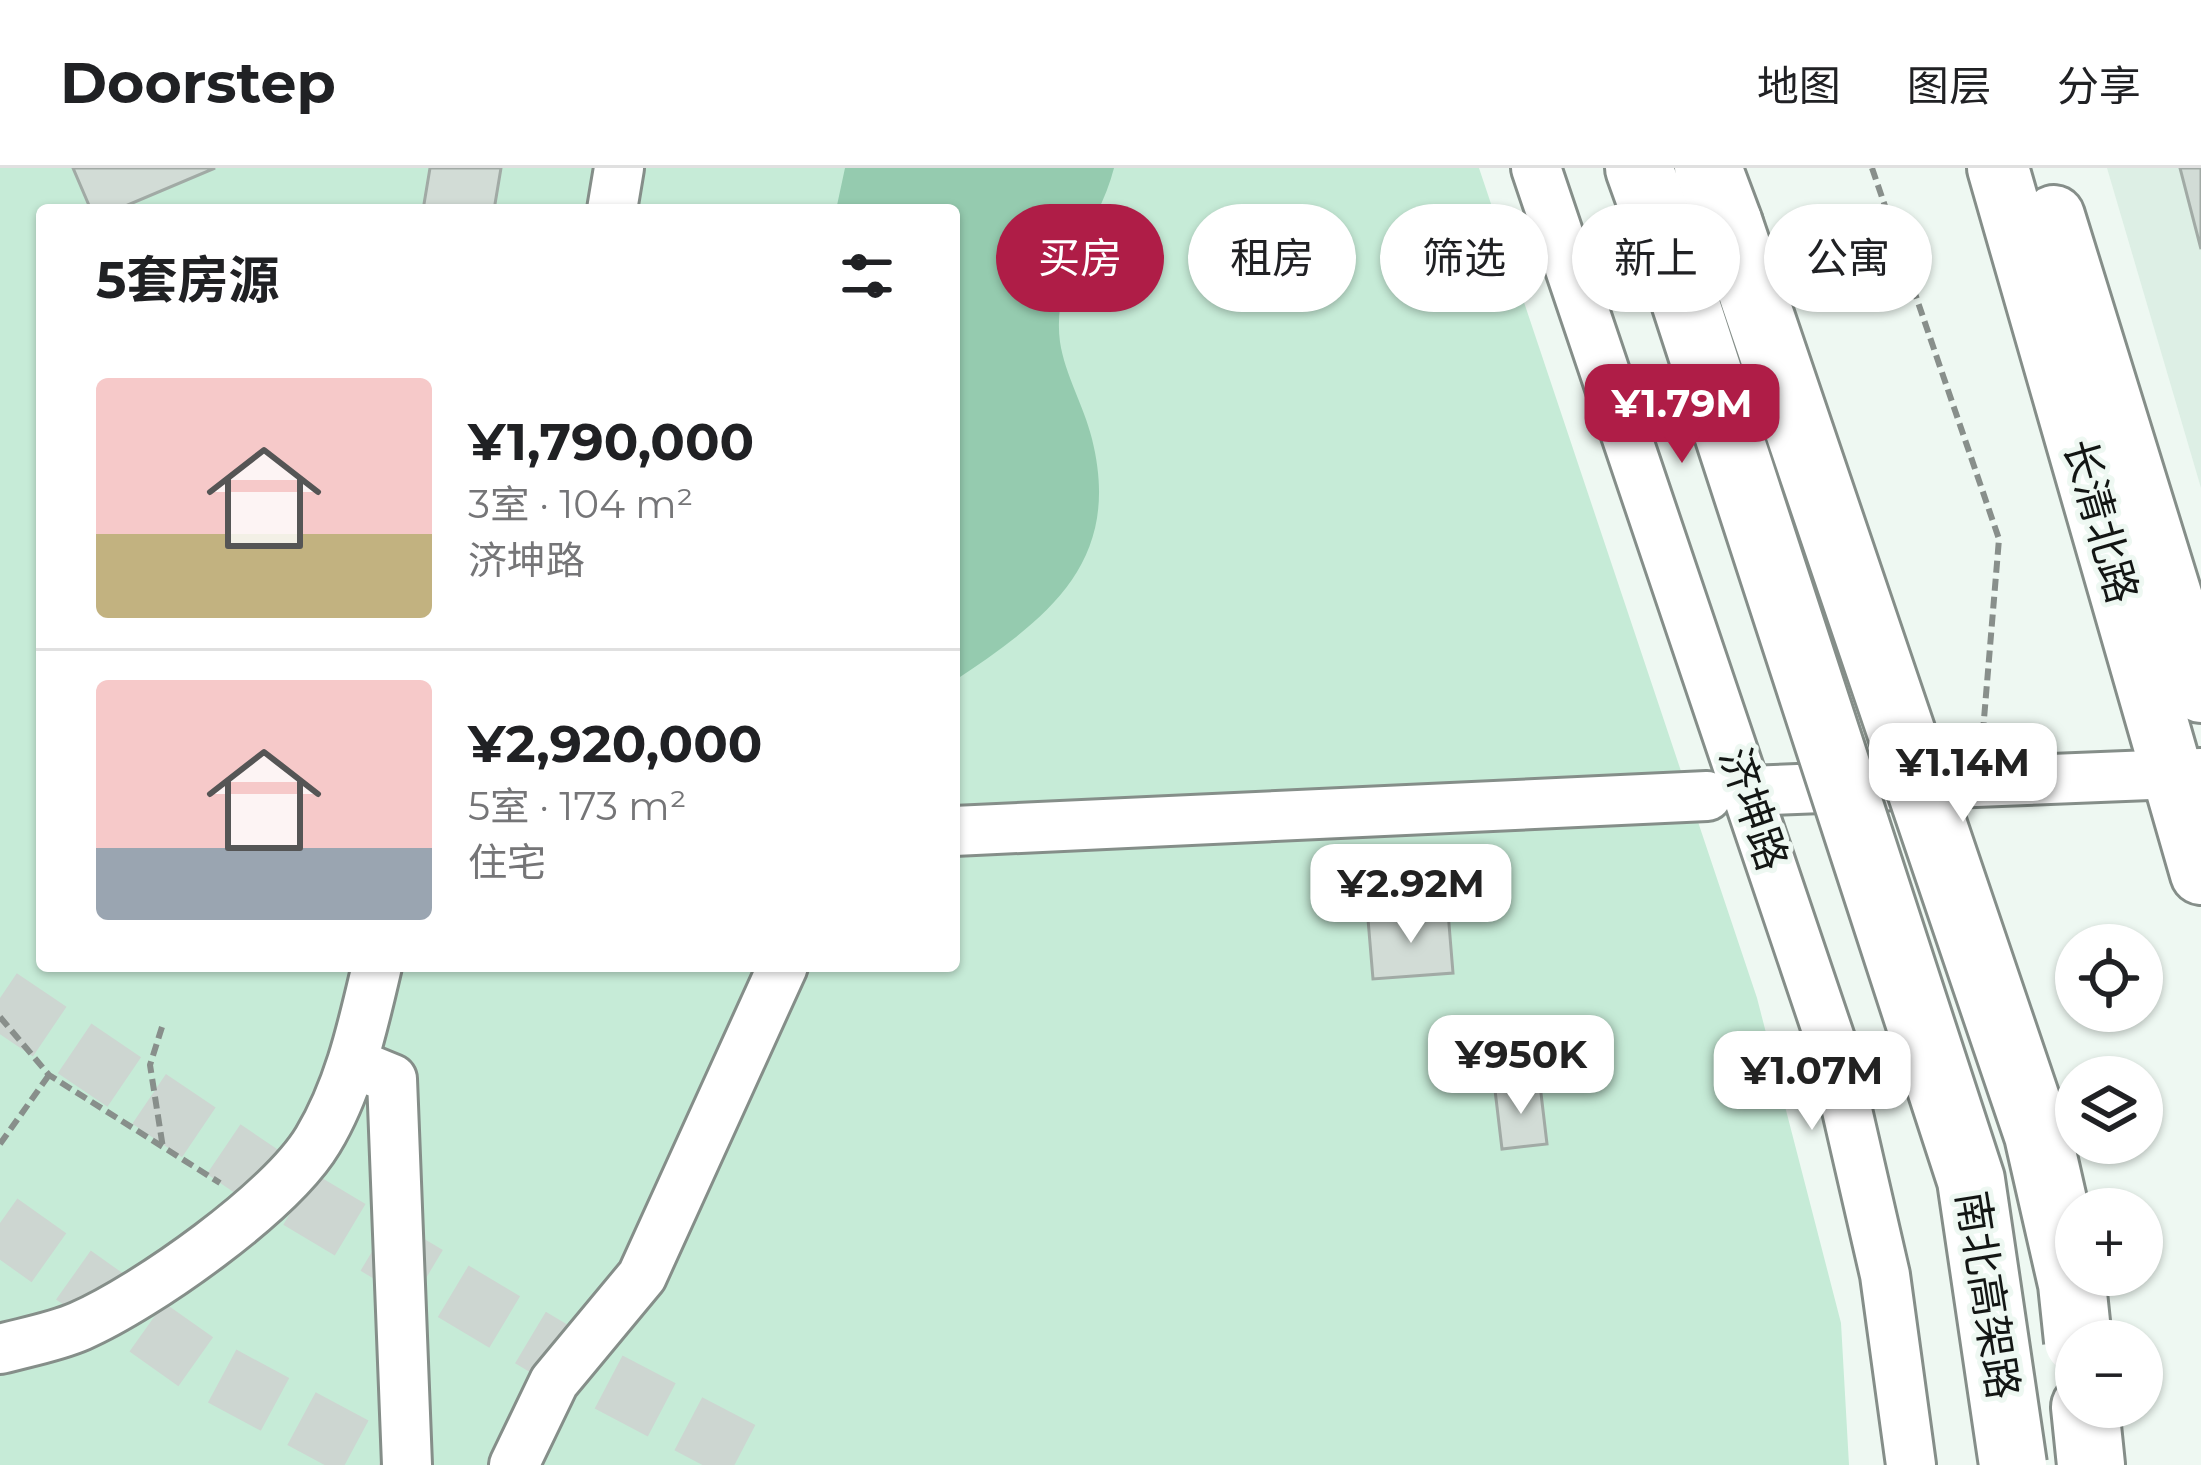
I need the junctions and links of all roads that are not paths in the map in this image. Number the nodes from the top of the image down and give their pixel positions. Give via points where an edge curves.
1 (620, 168) edge
2 (1536, 168) edge
3 (1639, 168) edge
4 (1708, 168) edge
5 (1998, 168) edge
6 (2040, 168) edge
7 (613, 204) edge
8 (2201, 692) edge
9 (2188, 774) edge
10 (1727, 794) junction
11 (960, 831) edge
12 (2201, 874) edge
13 (376, 972) edge
14 (780, 972) edge
15 (353, 1063) junction
16 (2076, 1320) edge
17 (0, 1349) edge
18 (2087, 1428) edge
19 (407, 1465) edge
20 (514, 1465) edge
21 (1911, 1465) edge
22 (2013, 1465) edge
23 (2091, 1465) edge

1 - 7 street
2 - 10 street, 济坤路
3 - 22 highway, 南北高架路, bridge via 1971,1180
4 - 16 highway, 南北高架路, bridge via 2038,1135
5 - 9 main road, 长清北路
6 - 8 main road, 长清北路
9 - 10 street
9 - 12 main road, 长清北路
10 - 11 street
10 - 21 street, 济坤路 via 1832,1045 1862,1160
13 - 15 street
14 - 20 street via 642,1276 554,1382
15 - 17 street via 317,1143 256,1206 172,1272 79,1326
15 - 19 street via 392,1079
18 - 23 highway, 南北高架路

